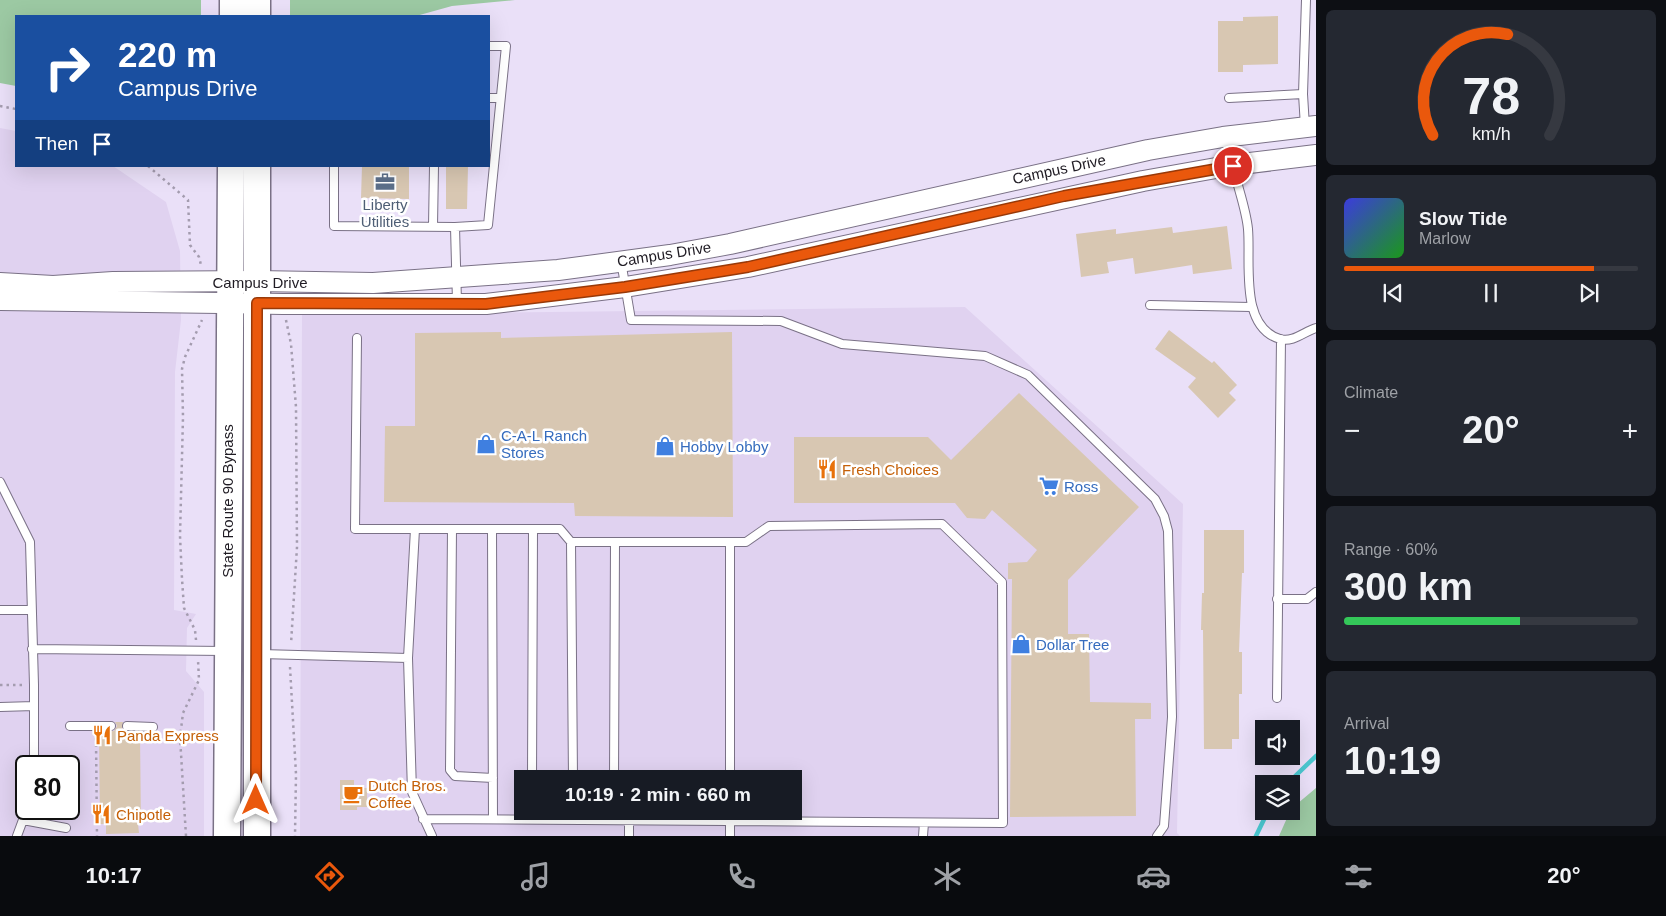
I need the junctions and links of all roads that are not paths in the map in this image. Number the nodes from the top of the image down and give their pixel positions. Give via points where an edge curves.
1 (233, 0) edge
2 (258, 0) edge
3 (1306, 0) edge
4 (233, 15) edge
5 (258, 15) edge
6 (490, 46) edge
7 (1303, 94) junction
8 (490, 98) edge
9 (500, 98) junction
10 (1229, 98) dead end
11 (1311, 126) edge
12 (1316, 155) edge
13 (1233, 166) junction
14 (231, 167) edge
15 (257, 167) edge
16 (334, 167) edge
17 (434, 167) edge
18 (433, 226) junction
19 (456, 227) junction
20 (621, 262) junction
21 (457, 278) junction
22 (0, 283) edge
23 (625, 287) junction
24 (217, 292) junction
25 (257, 292) junction
26 (0, 300) edge
27 (457, 304) junction
28 (1150, 305) dead end
29 (1251, 307) junction
30 (1316, 328) edge
31 (357, 338) dead end
32 (1281, 340) junction
33 (0, 482) edge
34 (415, 529) junction
35 (452, 529) junction
36 (492, 529) junction
37 (534, 529) junction
38 (571, 542) junction
39 (730, 542) junction
40 (615, 543) junction
41 (1316, 592) edge
42 (1277, 599) junction
43 (0, 610) edge
44 (32, 610) junction
45 (32, 650) junction
46 (226, 652) junction
47 (256, 654) junction
48 (408, 658) junction
49 (1277, 698) dead end
50 (34, 706) junction
51 (0, 707) edge
52 (70, 726) dead end
53 (111, 726) dead end
54 (127, 726) dead end
55 (153, 727) dead end
56 (34, 755) edge
57 (532, 770) edge
58 (573, 770) edge
59 (614, 770) edge
60 (730, 770) edge
61 (493, 778) junction
62 (514, 817) edge
63 (423, 818) junction
64 (493, 819) junction
65 (23, 820) joint
66 (629, 820) edge
67 (730, 820) joint
68 (924, 822) junction
69 (66, 828) dead end
70 (17, 836) edge
71 (227, 836) edge
72 (256, 836) edge
73 (432, 836) edge
74 (629, 836) edge
75 (730, 836) edge
76 (923, 836) edge
77 (1157, 836) edge

1 - 4 highway
2 - 5 highway
3 - 7 lane
6 - 9 lane via 506,46
7 - 10 lane
7 - 11 lane
8 - 9 lane
9 - 19 lane via 488,225
11 - 20 street, Campus Drive via 1148,150 730,244
12 - 13 street, Campus Drive
13 - 23 street, Campus Drive via 1064,196 748,267
13 - 29 lane via 1248,227
14 - 24 highway, State Route 90 Bypass
15 - 25 highway, State Route 90 Bypass
16 - 18 lane via 334,226
17 - 18 lane
18 - 19 lane
19 - 21 lane
20 - 21 street, Campus Drive
20 - 23 lane
21 - 25 street, Campus Drive
21 - 27 lane
22 - 24 street, Campus Drive via 53,286 112,282
23 - 27 street, Campus Drive via 486,304
23 - 77 lane via 630,320 781,321 842,344 986,356 1028,375 1155,499 1168,531 1172,717 1164,826
24 - 25 street, Campus Drive
24 - 26 street, Campus Drive
24 - 46 highway, State Route 90 Bypass
25 - 27 street, Campus Drive via 283,304
25 - 47 highway, State Route 90 Bypass
28 - 29 lane
29 - 32 lane via 1263,329
30 - 32 lane via 1295,338
31 - 34 lane via 355,529
32 - 42 lane
33 - 44 lane via 30,542
34 - 35 lane
34 - 48 lane
35 - 36 lane
35 - 61 lane via 450,770 455,776
36 - 37 lane
36 - 61 lane
37 - 38 lane via 560,529
37 - 57 lane
38 - 40 lane
38 - 58 lane
39 - 40 lane
39 - 60 lane
39 - 68 lane via 746,542 770,526 942,524 1002,582 1003,823
40 - 59 lane
41 - 42 lane via 1307,599
42 - 49 lane
43 - 44 lane
44 - 45 lane
45 - 46 lane
45 - 50 lane
46 - 71 highway, State Route 90 Bypass
47 - 48 lane
47 - 72 highway, State Route 90 Bypass
48 - 63 lane via 412,792
50 - 51 lane
50 - 56 lane
52 - 53 lane
54 - 55 lane
61 - 64 lane
62 - 64 lane
63 - 64 lane
63 - 73 lane
65 - 69 lane
65 - 70 lane
66 - 74 lane
67 - 68 lane
67 - 75 lane
68 - 76 lane

